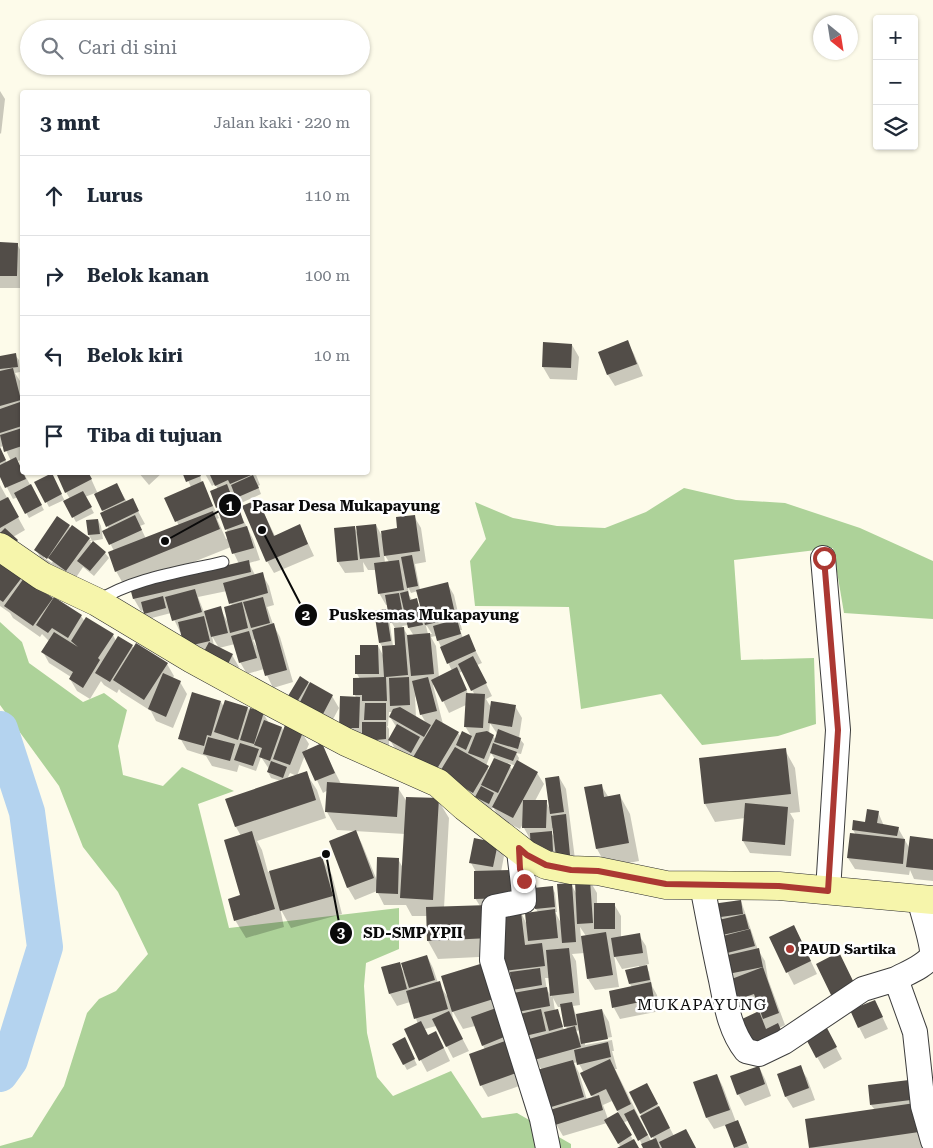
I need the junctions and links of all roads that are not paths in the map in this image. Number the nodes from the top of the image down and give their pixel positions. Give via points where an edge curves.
1 (0, 547) edge
2 (824, 558) dead end
3 (223, 562) dead end
4 (96, 602) junction
5 (519, 848) junction
6 (702, 885) junction
7 (828, 891) junction
8 (926, 899) edge
9 (896, 978) junction
10 (933, 1141) edge
11 (548, 1148) edge

1 - 4 street via 42,576
2 - 7 street via 838,730
3 - 4 lane via 141,582
4 - 5 street via 192,659 346,742 438,783
5 - 6 street via 546,865 666,884
5 - 11 street via 524,901 494,907 492,960 542,1119
6 - 7 street via 779,886
6 - 9 street via 729,1018 737,1040 746,1052 759,1054 776,1046 863,990
7 - 8 street
8 - 9 street via 932,954 924,963
9 - 10 street via 915,1032 923,1106

